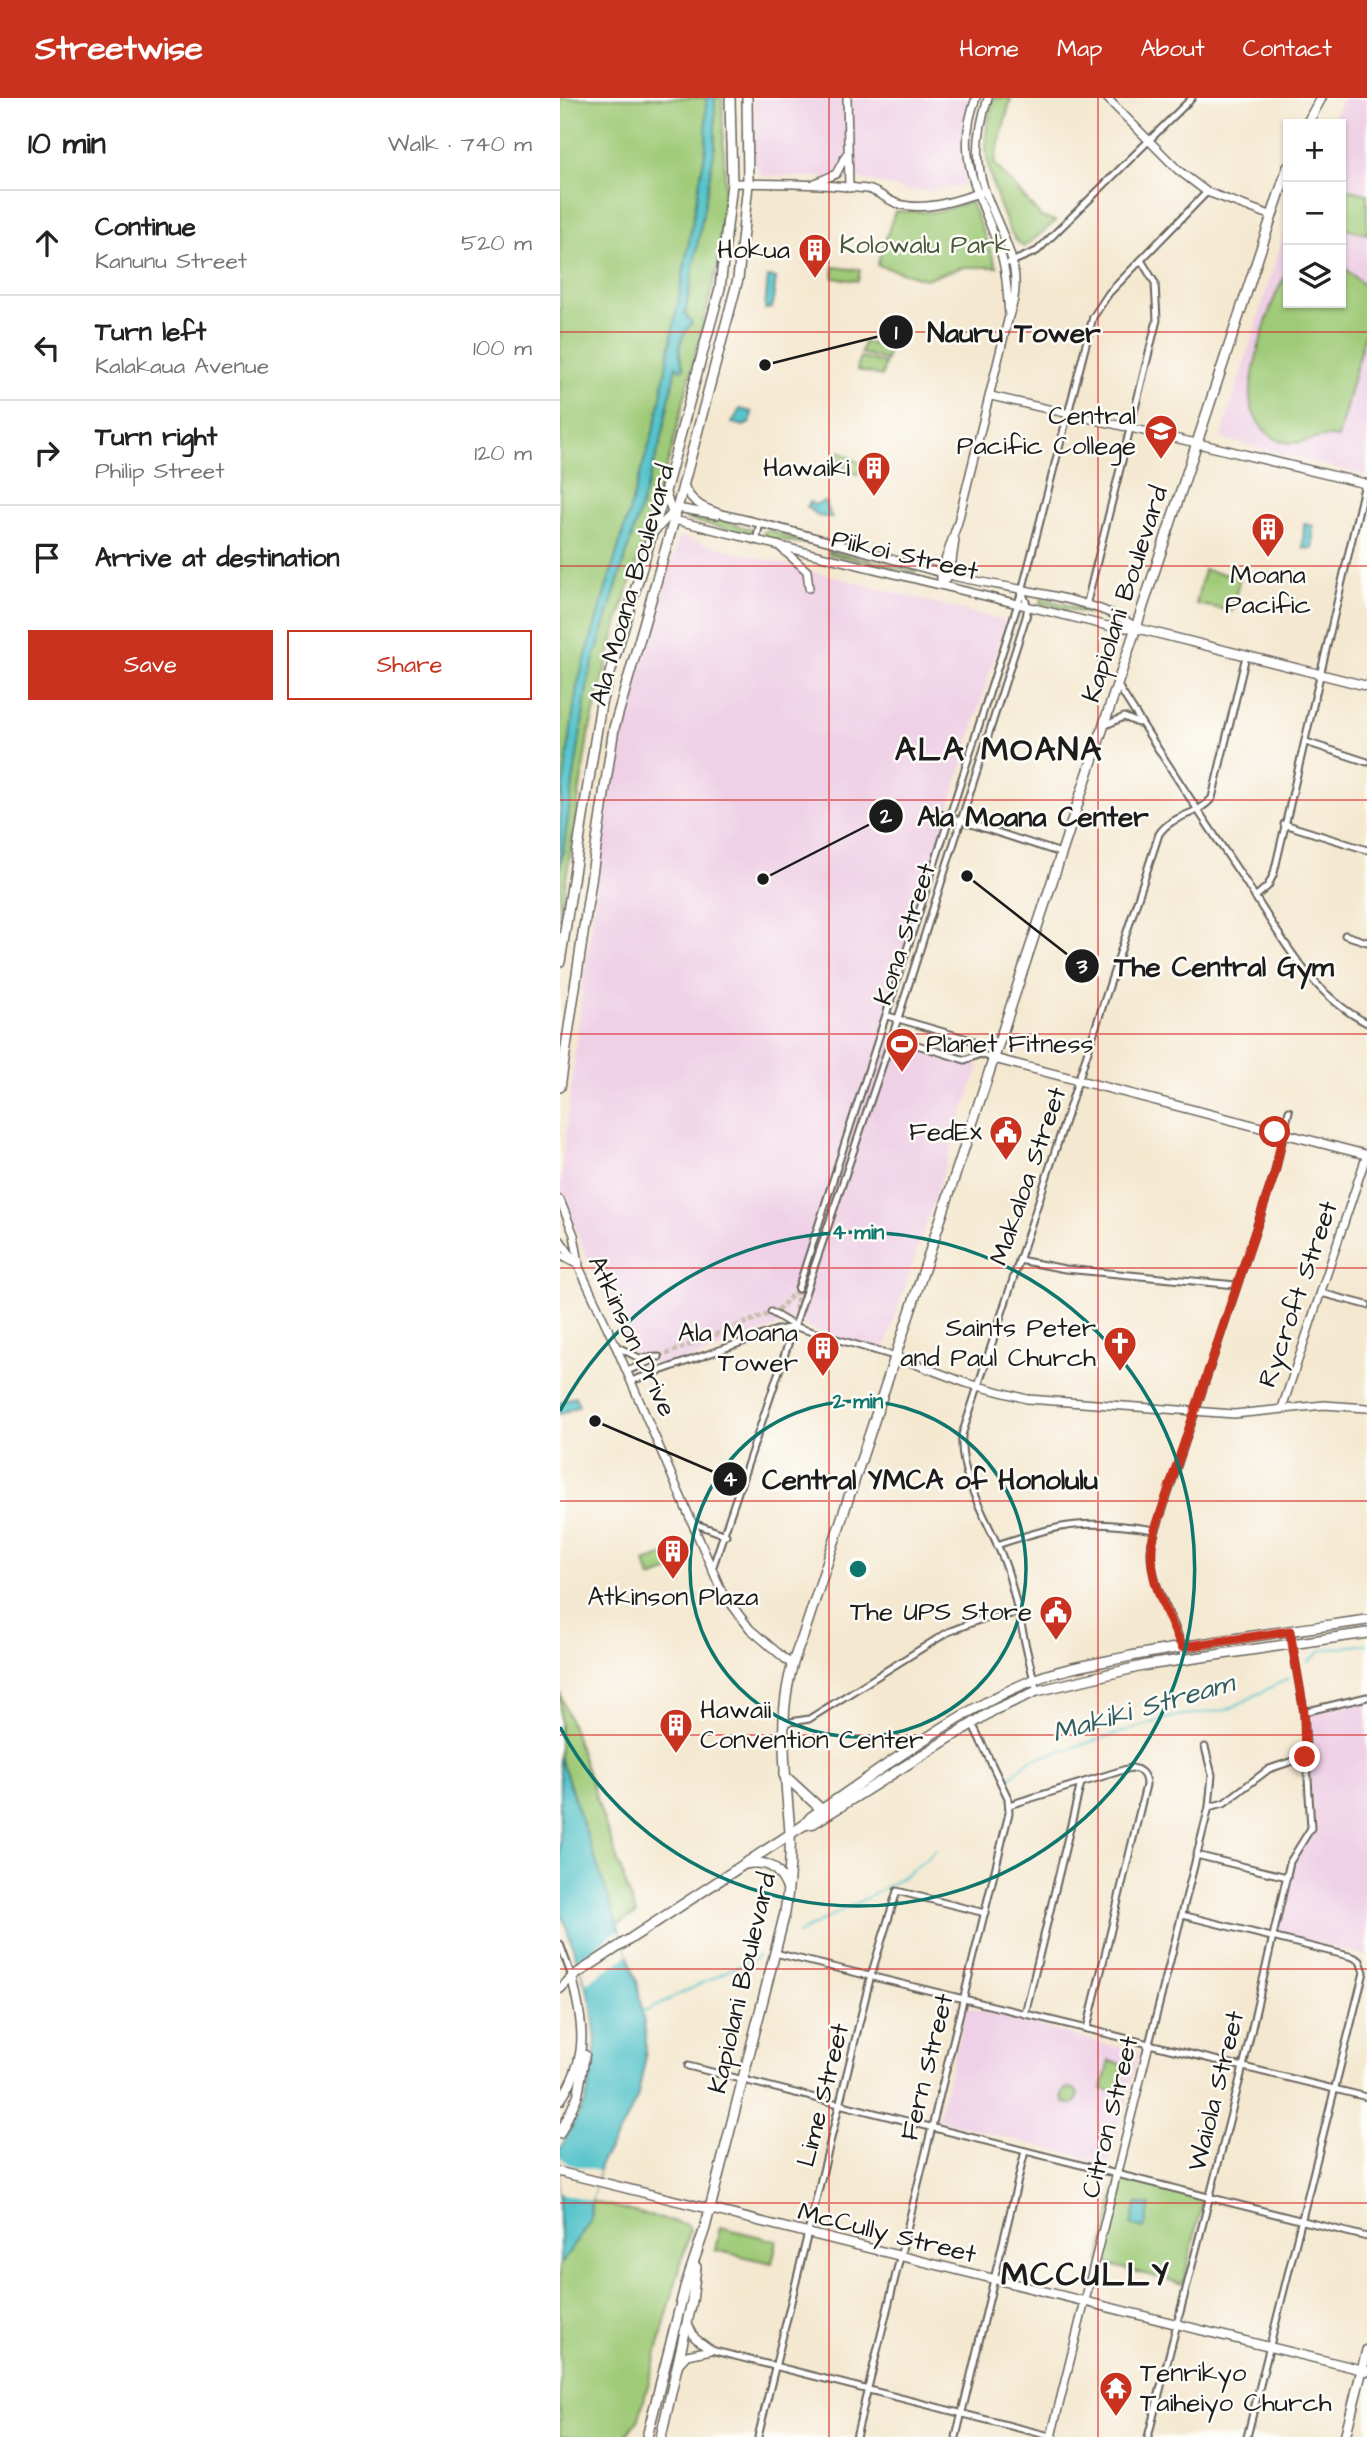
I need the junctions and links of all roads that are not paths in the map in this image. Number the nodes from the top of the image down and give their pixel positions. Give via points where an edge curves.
1 (730, 98) edge
2 (747, 98) edge
3 (846, 98) edge
4 (976, 98) edge
5 (988, 98) edge
6 (1107, 98) edge
7 (1192, 98) edge
8 (1321, 98) edge
9 (1310, 119) edge
10 (1148, 141) junction
11 (847, 151) junction
12 (1283, 180) edge
13 (732, 184) junction
14 (748, 184) junction
15 (808, 184) junction
16 (849, 188) junction
17 (985, 191) junction
18 (1207, 192) junction
19 (976, 194) junction
20 (1270, 215) junction
21 (1141, 260) junction
22 (1014, 262) junction
23 (1003, 264) junction
24 (1009, 316) junction
25 (991, 396) junction
26 (1069, 414) junction
27 (1129, 428) junction
28 (1196, 443) junction
29 (683, 484) junction
30 (1366, 484) edge
31 (666, 488) junction
32 (674, 513) junction
33 (725, 515) junction
34 (958, 522) junction
35 (760, 523) junction
36 (650, 540) junction
37 (756, 541) junction
38 (780, 546) junction
39 (941, 572) junction
40 (950, 575) junction
41 (940, 584) junction
42 (808, 588) dead end
43 (1022, 591) junction
44 (1017, 604) junction
45 (1086, 606) junction
46 (1028, 607) junction
47 (1136, 628) junction
48 (1246, 656) junction
49 (1320, 674) junction
50 (1117, 684) junction
51 (1367, 686) edge
52 (1103, 727) junction
53 (1143, 727) junction
54 (1306, 742) junction
55 (1367, 762) edge
56 (1196, 811) junction
57 (940, 814) dead end
58 (951, 818) junction
59 (961, 822) junction
60 (1284, 824) junction
61 (1367, 850) edge
62 (1061, 853) junction
63 (1255, 897) junction
64 (1345, 935) dead end
65 (1367, 942) edge
66 (560, 962) edge
67 (888, 1016) junction
68 (898, 1019) junction
69 (1367, 1023) edge
70 (882, 1034) junction
71 (892, 1037) junction
72 (980, 1054) junction
73 (992, 1058) junction
74 (1080, 1082) junction
75 (560, 1087) edge
76 (1289, 1111) dead end
77 (1283, 1133) junction
78 (1367, 1155) edge
79 (560, 1200) edge
80 (560, 1240) edge
81 (560, 1255) edge
82 (1019, 1260) junction
83 (579, 1267) junction
84 (1236, 1285) junction
85 (798, 1289) tunnel mouth
86 (1321, 1293) junction
87 (1367, 1305) edge
88 (796, 1310) tunnel mouth
89 (771, 1312) dead end
90 (796, 1327) junction
91 (615, 1345) junction
92 (894, 1356) junction
93 (627, 1371) junction
94 (631, 1381) junction
95 (975, 1386) junction
96 (1282, 1408) junction
97 (1367, 1408) edge
98 (1194, 1412) junction
99 (693, 1524) junction
100 (1155, 1530) junction
101 (726, 1535) junction
102 (997, 1545) junction
103 (711, 1571) junction
104 (1017, 1613) junction
105 (1367, 1620) edge
106 (1290, 1631) junction
107 (1367, 1633) edge
108 (1292, 1643) junction
109 (1182, 1647) junction
110 (1184, 1660) junction
111 (791, 1664) junction
112 (1034, 1680) junction
113 (1037, 1691) junction
114 (1367, 1698) edge
115 (1304, 1712) junction
116 (968, 1713) junction
117 (783, 1723) junction
118 (972, 1724) junction
119 (1205, 1748) dead end
120 (1305, 1757) junction
121 (784, 1775) junction
122 (1081, 1783) junction
123 (1009, 1805) junction
124 (1209, 1807) junction
125 (821, 1810) junction
126 (804, 1825) junction
127 (790, 1833) junction
128 (1196, 1855) junction
129 (741, 1864) junction
130 (1287, 1877) junction
131 (788, 1888) junction
132 (985, 1913) junction
133 (1182, 1915) junction
134 (1273, 1937) junction
135 (560, 1944) edge
136 (775, 1953) junction
137 (871, 1975) junction
138 (572, 1977) junction
139 (560, 1983) edge
140 (560, 1989) edge
141 (964, 1998) junction
142 (1026, 2014) junction
143 (583, 2024) junction
144 (1087, 2029) junction
145 (1149, 2044) junction
146 (688, 2066) dead end
147 (1243, 2067) junction
148 (742, 2081) junction
149 (1335, 2090) junction
150 (1367, 2097) edge
151 (560, 2101) edge
152 (840, 2105) junction
153 (931, 2127) junction
154 (560, 2134) edge
155 (1025, 2151) junction
156 (560, 2167) edge
157 (1117, 2174) junction
158 (560, 2175) edge
159 (577, 2178) junction
160 (1209, 2195) junction
161 (709, 2211) junction
162 (1302, 2219) junction
163 (808, 2235) junction
164 (1367, 2237) edge
165 (699, 2248) junction
166 (901, 2258) junction
167 (993, 2280) junction
168 (1085, 2303) junction
169 (687, 2322) junction
170 (1177, 2325) junction
171 (1269, 2348) junction
172 (711, 2350) junction
173 (1367, 2350) edge
174 (776, 2365) junction
175 (677, 2367) junction
176 (1364, 2371) edge
177 (868, 2388) junction
178 (962, 2414) junction
179 (647, 2437) edge
180 (661, 2437) edge
181 (758, 2437) edge
182 (856, 2437) edge
183 (956, 2437) edge
184 (1052, 2437) edge
185 (1148, 2437) edge
186 (1247, 2437) edge
187 (1345, 2437) edge

1 - 13 main road, Ala Moana Boulevard
2 - 14 main road, Ala Moana Boulevard
3 - 11 street
4 - 19 street via 967,147
5 - 17 street via 978,148
6 - 10 street
7 - 10 street
8 - 9 main road
10 - 18 street
10 - 22 street via 1037,251
11 - 15 street via 836,174
11 - 16 street
12 - 20 main road, Kapiolani Boulevard
13 - 14 street
13 - 31 main road, Ala Moana Boulevard via 720,288
14 - 15 street
14 - 29 main road, Ala Moana Boulevard via 738,279
15 - 16 street
16 - 19 street via 876,191 893,202 915,206
17 - 19 street
17 - 22 street
18 - 20 street
18 - 21 street, Kona Street
19 - 23 street
20 - 28 main road, Kapiolani Boulevard
21 - 26 street, Kona Street via 1093,317
21 - 27 street via 1155,284 1157,320
22 - 23 street
22 - 24 street via 1016,299
23 - 24 street
24 - 25 street
25 - 26 street
25 - 34 street
26 - 27 street
26 - 43 street, Kona Street
27 - 28 street
27 - 45 street
28 - 30 main road
28 - 47 main road, Kapiolani Boulevard
29 - 32 main road, Ala Moana Boulevard
29 - 33 street, Piikoi Street via 697,504
30 - 49 street
31 - 32 street
31 - 36 main road, Ala Moana Boulevard
32 - 33 street, Piikoi Street
32 - 36 street
32 - 37 street, Piikoi Street
32 - 75 main road, Ala Moana Boulevard via 622,695 606,770
33 - 35 street, Piikoi Street
34 - 39 street
34 - 40 street
35 - 37 street
35 - 39 street, Piikoi Street
36 - 66 main road, Ala Moana Boulevard via 592,744
37 - 38 street, Piikoi Street
38 - 41 street, Piikoi Street
38 - 42 street via 807,571
39 - 40 street, Piikoi Street
39 - 41 street
40 - 41 street
40 - 43 street, Piikoi Street
41 - 44 street, Piikoi Street
43 - 44 street, Kona Street
43 - 45 street, Piikoi Street
43 - 46 street
44 - 46 street, Piikoi Street
44 - 58 street, Kona Street
45 - 47 street, Piikoi Street via 1121,615
46 - 47 street, Piikoi Street via 1116,628
46 - 59 street, Kona Street
47 - 48 main road, Piikoi Street
47 - 50 main road, Kapiolani Boulevard
48 - 49 main road, Piikoi Street
48 - 56 street, Makaloa Street via 1214,793
49 - 51 main road, Piikoi Street
49 - 54 street
50 - 52 main road, Kapiolani Boulevard
50 - 53 street
52 - 53 street via 1124,717
52 - 62 main road, Kapiolani Boulevard
53 - 56 street
54 - 55 street
54 - 60 street
56 - 63 street
56 - 74 street, Makaloa Street via 1176,818 1159,834
57 - 58 street
58 - 59 street
58 - 67 street, Kona Street
59 - 62 street
59 - 68 street, Kona Street
60 - 61 street
60 - 63 street via 1274,873
62 - 73 main road, Kapiolani Boulevard
63 - 69 street via 1319,989
64 - 65 street
67 - 68 street
67 - 70 street, Kona Street
68 - 71 street, Kona Street
68 - 72 street via 971,1040
70 - 71 street
70 - 85 street, Kona Street
71 - 72 street via 965,1060
71 - 90 street, Kona Street
72 - 73 street
73 - 74 main road
73 - 92 main road, Kapiolani Boulevard
74 - 77 main road
74 - 82 street, Makaloa Street
76 - 77 street
77 - 78 main road
77 - 84 street via 1275,1172
78 - 86 street, Rycroft Street
79 - 83 street via 574,1235
80 - 83 street, Atkinson Drive
81 - 83 street
82 - 84 street via 1052,1268
82 - 95 street, Makaloa Street
83 - 91 street, Atkinson Drive
84 - 98 street
86 - 87 street
86 - 96 street, Rycroft Street
88 - 90 street, Kona Street
89 - 90 street
90 - 92 street
90 - 94 street
90 - 101 street, Kona Street
91 - 93 street, Atkinson Drive
91 - 93 street via 639,1358 659,1357
92 - 95 street
92 - 111 main road, Kapiolani Boulevard
93 - 94 street, Atkinson Drive
94 - 99 street, Atkinson Drive
95 - 98 street via 1027,1399
95 - 102 street, Makaloa Street via 961,1453
96 - 97 street
96 - 98 street via 1234,1414
98 - 100 street
99 - 101 street
99 - 103 street, Atkinson Drive
100 - 102 street via 1070,1523
100 - 109 street via 1153,1580
101 - 103 street, Kona Street
102 - 104 street, Makaloa Street
103 - 111 street, Atkinson Drive via 750,1629
104 - 112 street, Makaloa Street
104 - 117 street via 961,1625 810,1719
105 - 106 main road
106 - 108 street, Waiola Street
106 - 109 main road
107 - 108 main road
108 - 110 main road
108 - 115 street, Waiola Street
109 - 110 street
109 - 112 main road
110 - 113 main road
111 - 117 main road, Kapiolani Boulevard
112 - 113 street, Makaloa Street
112 - 116 main road
113 - 118 main road
114 - 115 street
115 - 120 street, Waiola Street
116 - 118 street
116 - 125 main road
117 - 121 main road, Kapiolani Boulevard
118 - 123 street
118 - 126 main road
119 - 124 street, Citron Street via 1212,1775
120 - 124 street via 1269,1769 1224,1803
120 - 130 street, Waiola Street via 1311,1828 1294,1853
121 - 125 main road
121 - 127 main road, Kapiolani Boulevard
122 - 123 street
122 - 142 street
122 - 144 street via 1130,1768 1141,1772 1146,1785
123 - 132 street, Fern Street
124 - 128 street, Citron Street
125 - 126 main road
126 - 127 main road
127 - 129 main road
127 - 131 main road, Kapiolani Boulevard
128 - 130 street
128 - 133 street, Citron Street
129 - 131 main road via 771,1864
129 - 138 main road
130 - 134 street, Waiola Street
131 - 136 main road, Kapiolani Boulevard
132 - 137 street, Lime Street via 897,1891
132 - 141 street, Fern Street
133 - 134 street
133 - 145 street, Citron Street
134 - 147 street, Waiola Street
134 - 149 street via 1353,1957 1363,1965
135 - 138 street
136 - 137 street
136 - 148 main road, Kapiolani Boulevard
137 - 141 street
137 - 152 street, Lime Street
138 - 139 main road
138 - 140 main road
138 - 143 main road
141 - 142 street
141 - 153 street, Fern Street
142 - 144 street
143 - 151 main road via 579,2062
143 - 154 main road via 586,2040 581,2084
144 - 145 street
145 - 147 street
145 - 157 street, Citron Street
146 - 148 street
147 - 149 street
147 - 160 street, Waiola Street
148 - 152 street
148 - 161 main road, Kapiolani Boulevard
149 - 150 street
149 - 162 street
152 - 153 street
152 - 163 street, Lime Street
153 - 155 street
153 - 166 street, Fern Street
155 - 157 street
155 - 167 street
156 - 159 main road
157 - 160 street
157 - 168 street, Citron Street
158 - 159 main road, McCully Street
159 - 161 main road, McCully Street
160 - 162 street
160 - 170 street, Waiola Street
161 - 163 main road, McCully Street
161 - 165 main road, Kapiolani Boulevard
162 - 164 street
162 - 171 street
163 - 166 main road, McCully Street
163 - 174 street, Lime Street
165 - 169 main road, Kapiolani Boulevard
165 - 179 main road, Kapiolani Boulevard
166 - 167 main road, McCully Street
166 - 177 street, Fern Street
167 - 168 main road, McCully Street
167 - 178 street
168 - 170 main road, McCully Street
168 - 184 street, Citron Street
169 - 172 street via 695,2338
169 - 175 main road, Kapiolani Boulevard
170 - 171 main road, McCully Street
170 - 185 street, Waiola Street
171 - 176 main road, McCully Street
171 - 186 street
172 - 174 street
172 - 175 street via 687,2355
173 - 176 main road
174 - 177 street
174 - 181 street, Lime Street
175 - 180 main road, Kapiolani Boulevard
176 - 187 main road
177 - 178 street
177 - 182 street, Fern Street
178 - 183 street
178 - 184 street

